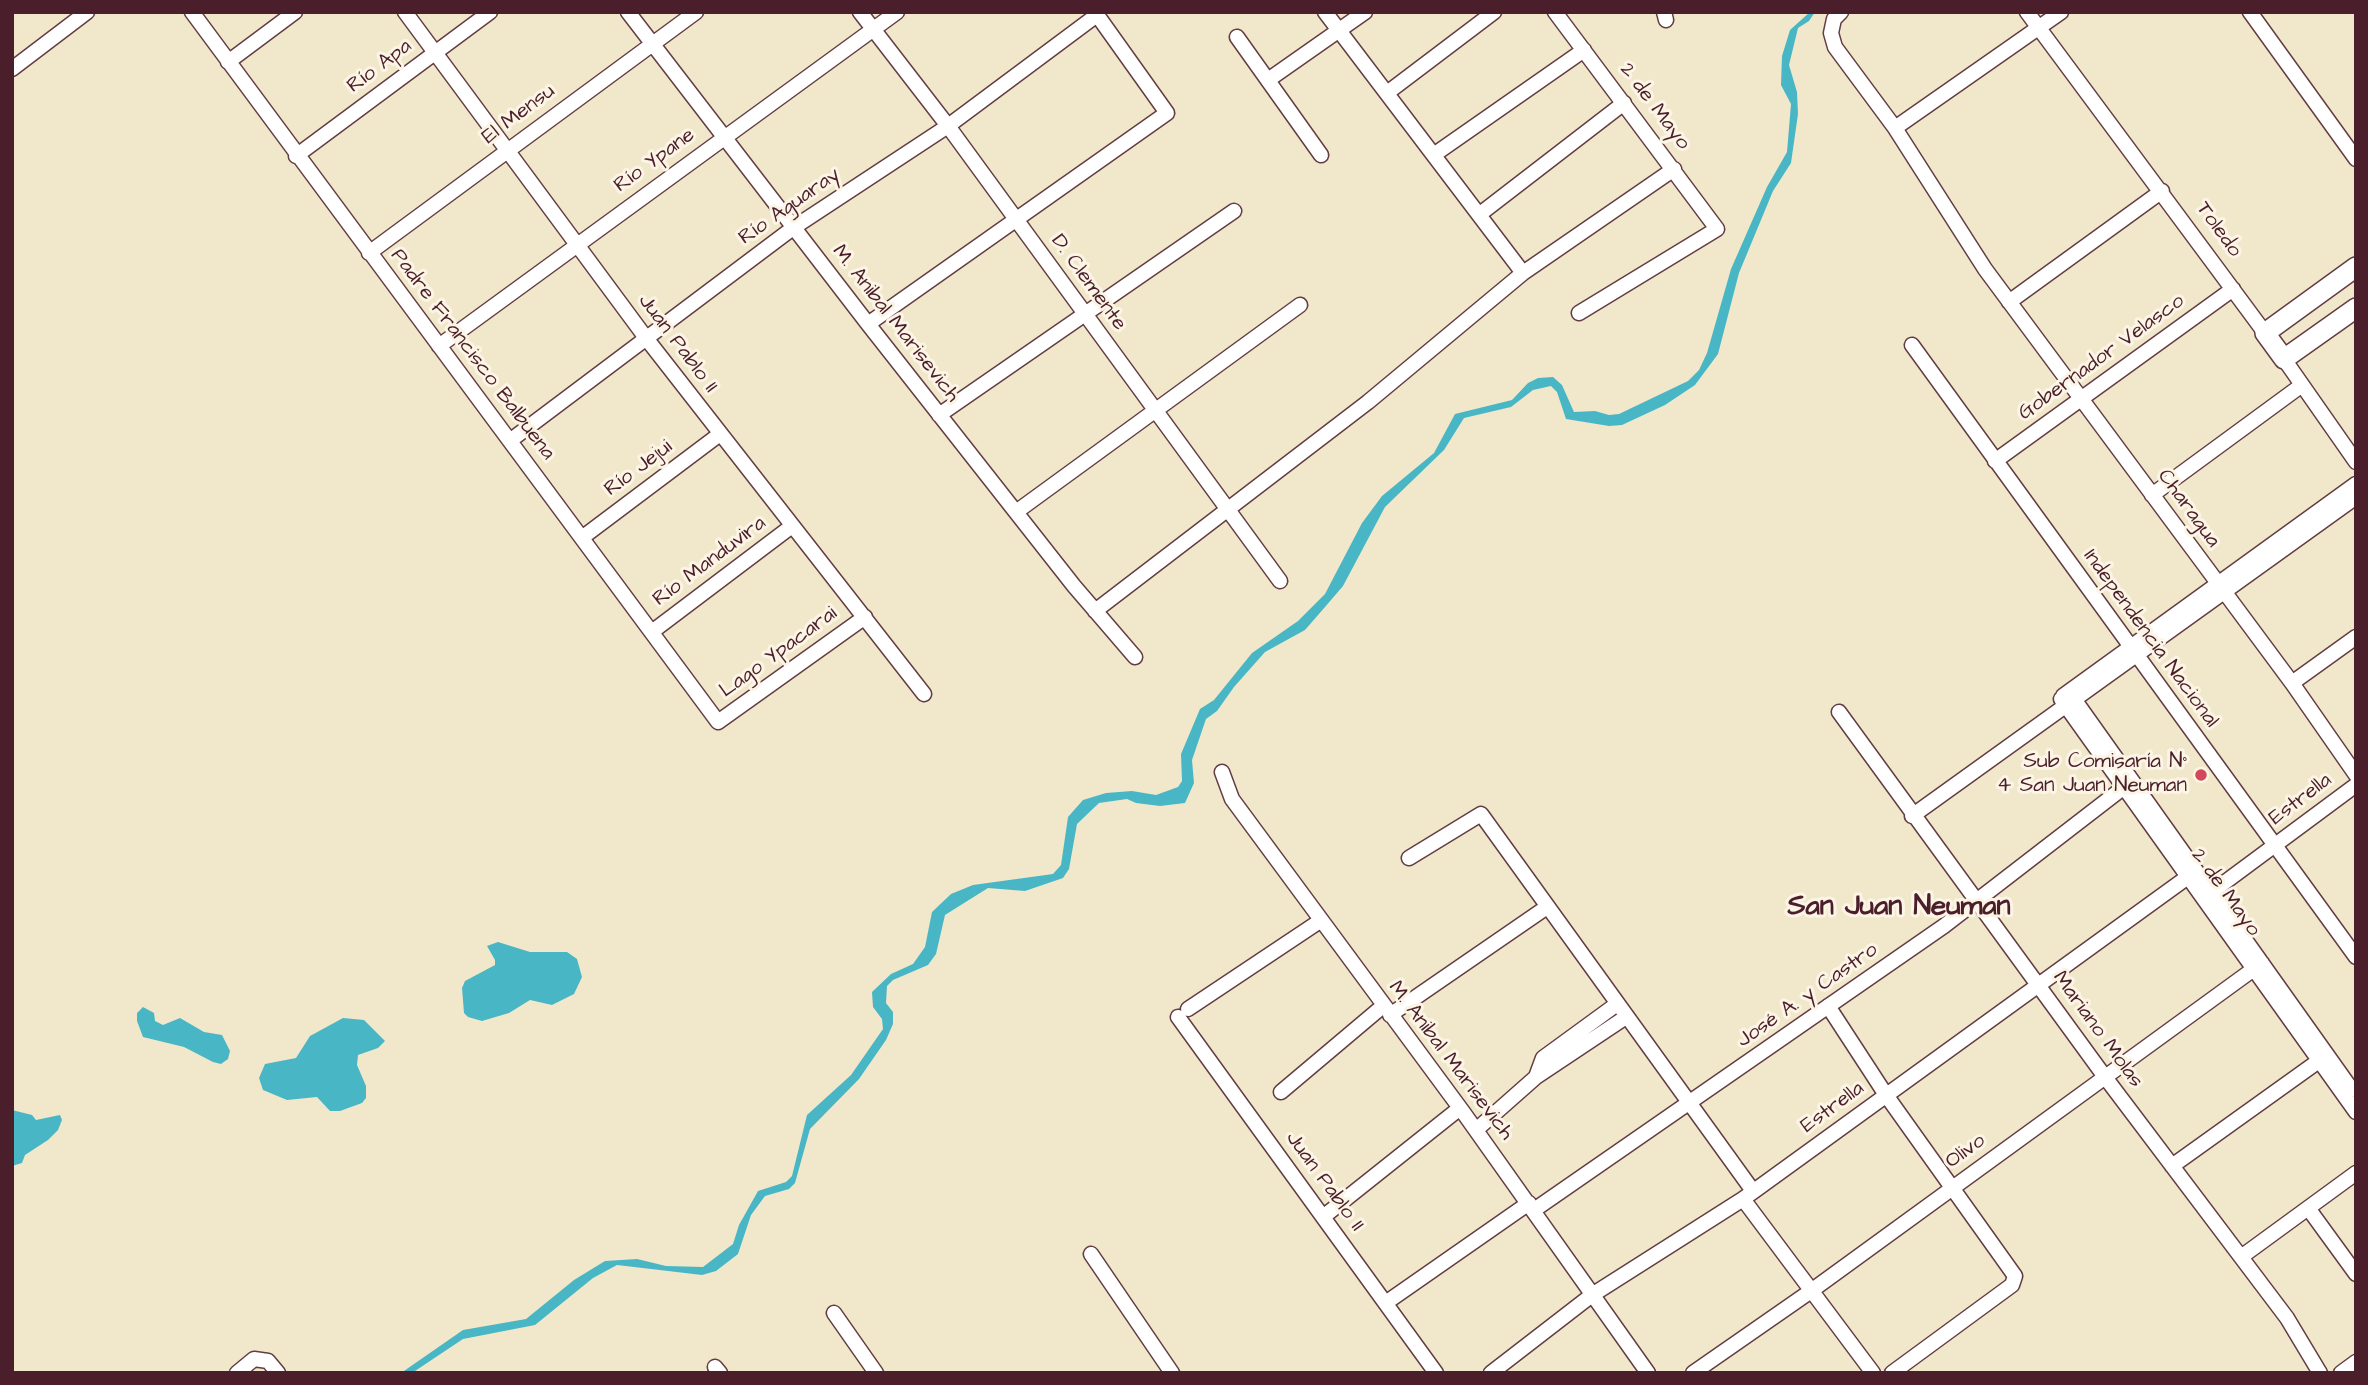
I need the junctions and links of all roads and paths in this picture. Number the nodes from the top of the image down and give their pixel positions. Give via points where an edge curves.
1 (87, 12) edge
2 (192, 12) edge
3 (295, 12) edge
4 (405, 12) edge
5 (490, 12) edge
6 (628, 12) edge
7 (696, 12) edge
8 (860, 12) edge
9 (897, 12) edge
10 (1325, 12) edge
11 (1365, 12) edge
12 (1494, 12) edge
13 (1555, 12) edge
14 (1841, 12) edge
15 (2028, 12) edge
16 (2061, 12) edge
17 (2250, 12) edge
18 (1096, 14) edge
19 (2040, 29) junction
20 (872, 30) junction
21 (1339, 30) junction
22 (1237, 37) dead end
23 (651, 43) junction
24 (1584, 50) junction
25 (434, 53) junction
26 (228, 62) junction
27 (12, 69) edge
28 (1268, 80) junction
29 (1387, 93) junction
30 (1624, 103) junction
31 (1893, 125) junction
32 (948, 126) junction
33 (723, 138) junction
34 (507, 150) junction
35 (1435, 154) junction
36 (1321, 155) dead end
37 (296, 156) junction
38 (2356, 159) edge
39 (1674, 169) junction
40 (2162, 191) junction
41 (1234, 211) dead end
42 (1480, 214) junction
43 (1016, 219) junction
44 (793, 228) junction
45 (576, 245) junction
46 (369, 253) junction
47 (2356, 267) edge
48 (1523, 273) junction
49 (2233, 289) junction
50 (2009, 302) junction
51 (1300, 305) dead end
52 (2356, 308) edge
53 (1580, 313) dead end
54 (1085, 314) junction
55 (867, 324) junction
56 (2265, 332) junction
57 (646, 338) junction
58 (439, 345) junction
59 (1912, 345) dead end
60 (2284, 359) junction
61 (2302, 385) junction
62 (2081, 398) junction
63 (1155, 410) junction
64 (939, 415) junction
65 (720, 434) junction
66 (511, 440) junction
67 (1995, 461) junction
68 (2356, 462) edge
69 (2356, 484) edge
70 (2152, 495) junction
71 (2356, 497) edge
72 (1228, 509) junction
73 (1016, 512) junction
74 (792, 526) junction
75 (583, 537) junction
76 (1280, 581) dead end
77 (2221, 589) junction
78 (1095, 611) junction
79 (865, 617) junction
80 (653, 631) junction
81 (2356, 637) edge
82 (2134, 652) junction
83 (1135, 657) dead end
84 (2292, 683) junction
85 (924, 694) dead end
86 (2065, 702) junction
87 (1839, 712) dead end
88 (718, 722) joint
89 (1222, 772) dead end
90 (2356, 775) edge
91 (2128, 784) junction
92 (2356, 785) edge
93 (1912, 816) junction
94 (2275, 845) junction
95 (1409, 858) dead end
96 (2192, 874) junction
97 (2207, 895) junction
98 (1975, 900) junction
99 (1547, 906) junction
100 (1320, 921) junction
101 (2356, 957) edge
102 (2258, 966) junction
103 (2038, 984) junction
104 (1617, 1004) junction
105 (1828, 1006) junction
106 (1387, 1010) junction
107 (1626, 1017) junction
108 (2323, 1058) junction
109 (1536, 1077) junction
110 (2105, 1077) junction
111 (2350, 1086) edge
112 (1281, 1092) dead end
113 (1886, 1095) junction
114 (1690, 1104) junction
115 (1460, 1108) junction
116 (2356, 1112) edge
117 (1476, 1130) junction
118 (2172, 1166) junction
119 (2356, 1173) edge
120 (1950, 1189) junction
121 (1748, 1195) junction
122 (1532, 1207) junction
123 (2308, 1208) junction
124 (1323, 1217) junction
125 (1091, 1254) dead end
126 (2241, 1257) junction
127 (2356, 1273) edge
128 (1811, 1291) junction
129 (1592, 1295) junction
130 (1387, 1302) junction
131 (834, 1313) dead end
132 (2356, 1362) edge
133 (874, 1372) edge
134 (237, 1373) edge
135 (278, 1373) edge
136 (1172, 1373) edge
137 (1436, 1373) edge
138 (1491, 1373) edge
139 (1648, 1373) edge
140 (1693, 1373) edge
141 (1873, 1373) edge
142 (1892, 1373) edge
143 (2320, 1373) edge
144 (2341, 1373) edge

1 - 27 street
2 - 26 street, Padre Francisco Balbuena
3 - 26 street
4 - 25 street, Juan Pablo II
5 - 25 street, Río Apa
6 - 23 street, M. Anibal Marisevich
7 - 23 street, El Mensu
8 - 20 street, D. Clemente
9 - 20 street, Río Ypane
10 - 21 street
11 - 21 street
12 - 29 street
13 - 24 street, 2 de Mayo
14 - 31 street, Charagua via 1831,33 1835,47
15 - 19 street, Toledo
16 - 19 street
17 - 38 street
18 - 32 street, Río Aguaray
18 - 43 street via 1167,113
19 - 31 street via 1895,128
19 - 40 street, Toledo
20 - 32 street, D. Clemente
20 - 33 street, Río Ypane
21 - 28 street
21 - 29 street
22 - 28 street
23 - 33 street, M. Anibal Marisevich
23 - 34 street, El Mensu
24 - 30 street, 2 de Mayo
24 - 35 street
25 - 34 street, Juan Pablo II
25 - 37 street, Río Apa
26 - 37 street, Padre Francisco Balbuena
28 - 36 street
29 - 35 street
30 - 39 street, 2 de Mayo
30 - 42 street
31 - 50 street, Charagua
32 - 43 street, D. Clemente
32 - 44 street, Río Aguaray
33 - 44 street, M. Anibal Marisevich
33 - 45 street, Río Ypane
34 - 45 street, Juan Pablo II
34 - 46 street, El Mensu
35 - 42 street
37 - 46 street, Padre Francisco Balbuena
39 - 48 street
39 - 53 street, 2 de Mayo via 1717,229
40 - 49 street, Toledo
40 - 50 street
41 - 54 street
42 - 48 street
43 - 54 street, D. Clemente
43 - 55 street
44 - 55 street, M. Anibal Marisevich
44 - 57 street, Río Aguaray
45 - 57 street, Juan Pablo II
45 - 58 street, Río Ypane
46 - 58 street, Padre Francisco Balbuena
47 - 56 main road
48 - 72 street via 1368,402
49 - 56 street, Toledo
49 - 62 street, Gobernador Velasco
50 - 62 street, Charagua
51 - 63 street
52 - 60 main road
54 - 63 street, D. Clemente
54 - 64 street
55 - 64 street, M. Anibal Marisevich
56 - 60 main road, Toledo
57 - 65 street, Juan Pablo II
57 - 66 street, Río Aguaray
58 - 66 street, Padre Francisco Balbuena
59 - 67 street, Independencia Nacional
60 - 61 street, Toledo
61 - 68 street, Toledo
61 - 70 street
62 - 67 street, Gobernador Velasco
62 - 70 street, Charagua
63 - 72 street, D. Clemente
63 - 73 street
64 - 73 street, M. Anibal Marisevich
65 - 74 street, Juan Pablo II
65 - 75 street, Río Jejui
66 - 75 street, Padre Francisco Balbuena
67 - 82 street, Independencia Nacional
69 - 77 street
70 - 77 street, Charagua
71 - 77 street
72 - 76 street, D. Clemente
72 - 78 street
73 - 78 street, M. Anibal Marisevich
74 - 79 street, Juan Pablo II
74 - 80 street, Río Manduvira
75 - 80 street, Padre Francisco Balbuena
77 - 82 street
77 - 84 street, Charagua
78 - 83 street, M. Anibal Marisevich
79 - 85 street, Juan Pablo II
79 - 88 street, Lago Ypacarai
80 - 88 street, Padre Francisco Balbuena
81 - 84 street
82 - 86 street
82 - 94 street, Independencia Nacional
84 - 90 street, Charagua
86 - 91 street, 2 de Mayo
86 - 93 street
87 - 93 street, Mariano Molas
89 - 100 street, M. Anibal Marisevich via 1232,799
91 - 96 street, 2 de Mayo
91 - 98 street, José A. y Castro
92 - 94 street, Estrella
93 - 98 street, Mariano Molas
94 - 97 street, Estrella
94 - 101 street, Independencia Nacional
95 - 99 street via 1481,814
96 - 97 street, 2 de Mayo
96 - 103 street, Estrella
97 - 102 street, 2 de Mayo
98 - 103 street, Mariano Molas
98 - 105 street, José A. y Castro
99 - 104 street
99 - 106 street
100 - 106 street, M. Anibal Marisevich
100 - 124 street, Juan Pablo II via 1183,1013
102 - 108 street, 2 de Mayo
102 - 110 street, Olivo
103 - 110 street, Mariano Molas
103 - 113 street, Estrella
104 - 107 street
104 - 109 street via 1543,1058
105 - 113 street
105 - 114 street, José A. y Castro
106 - 112 street
106 - 115 street, M. Anibal Marisevich
107 - 109 street
107 - 114 street
108 - 111 street, 2 de Mayo
108 - 118 street
109 - 117 street
110 - 118 street, Mariano Molas
110 - 120 street, Olivo
111 - 116 street, 2 de Mayo
113 - 120 street
113 - 121 street, Estrella
114 - 121 street
114 - 122 street, José A. y Castro
115 - 117 street, M. Anibal Marisevich
115 - 124 street
117 - 122 street, M. Anibal Marisevich
118 - 126 street, Mariano Molas
119 - 123 street
120 - 128 street, Olivo
120 - 142 street via 2015,1276 2012,1285
121 - 128 street
121 - 129 street, Estrella
122 - 129 street, M. Anibal Marisevich
122 - 130 street, José A. y Castro
123 - 126 street
123 - 127 street
124 - 130 street, Juan Pablo II
125 - 136 street
126 - 143 street, Mariano Molas via 2287,1318
128 - 140 street, Olivo
128 - 141 street
129 - 138 street, Estrella
129 - 139 street, M. Anibal Marisevich
130 - 137 street, Juan Pablo II
131 - 133 street
132 - 144 street
134 - 135 street via 254,1359 268,1361

